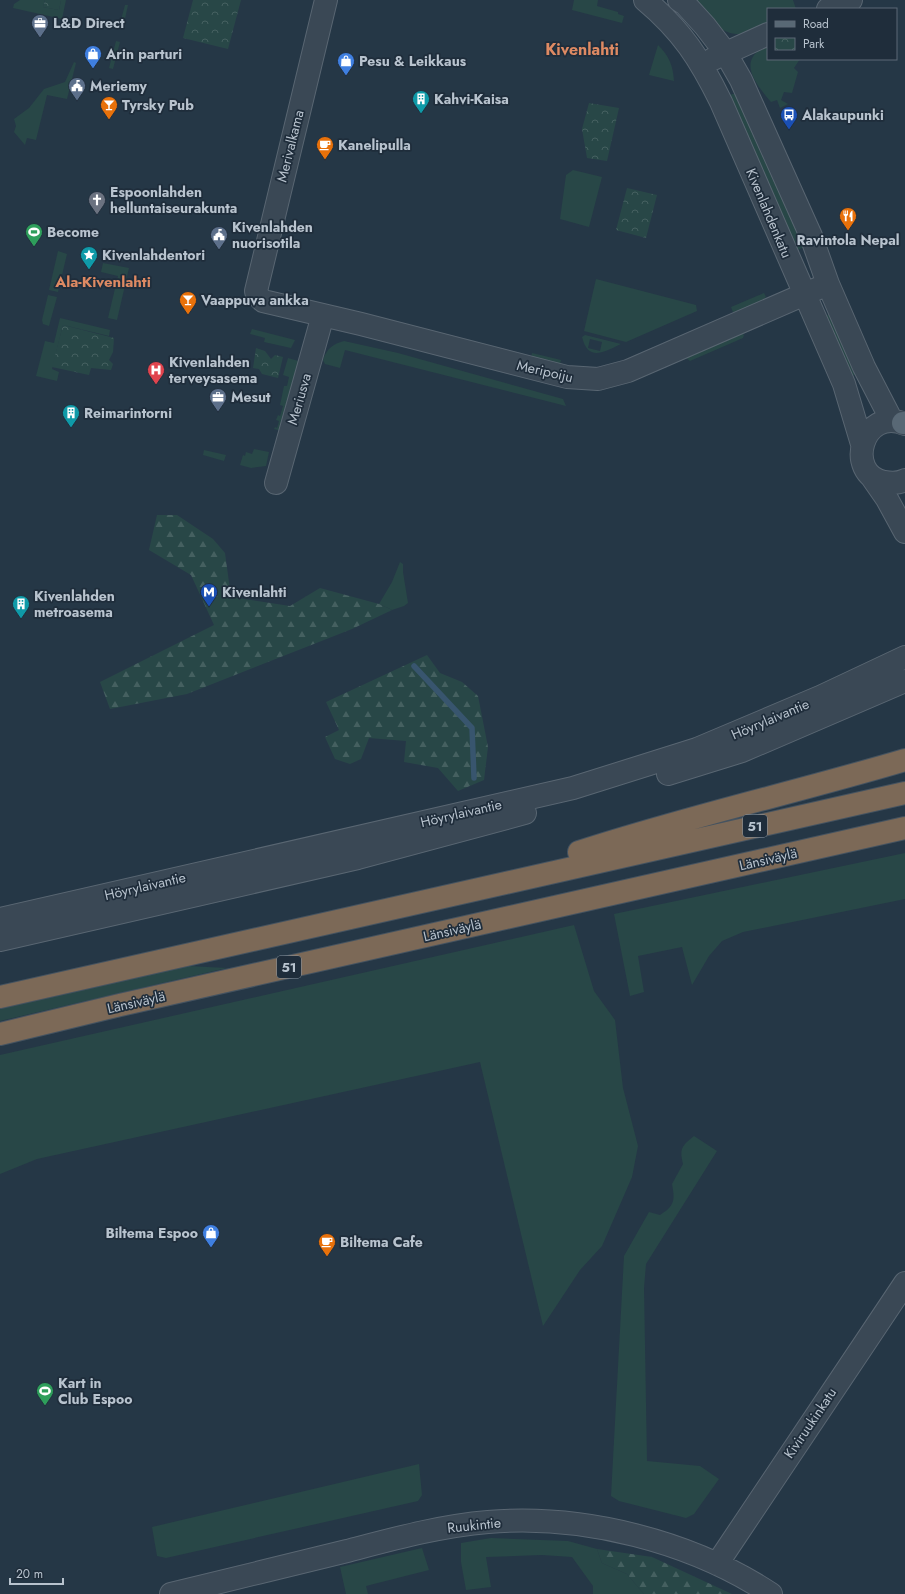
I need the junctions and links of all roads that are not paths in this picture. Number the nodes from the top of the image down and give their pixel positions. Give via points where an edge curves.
1 (326, 0) edge
2 (645, 0) edge
3 (679, 0) edge
4 (851, 0) edge
5 (831, 8) edge
6 (767, 34) edge
7 (725, 52) junction
8 (703, 65) junction
9 (828, 284) junction
10 (256, 291) joint
11 (804, 295) junction
12 (323, 315) junction
13 (901, 423) edge
14 (862, 444) junction
15 (871, 476) junction
16 (905, 480) edge
17 (276, 483) dead end
18 (905, 532) edge
19 (905, 657) edge
20 (905, 681) edge
21 (905, 760) edge
22 (597, 787) junction
23 (905, 793) edge
24 (540, 802) junction
25 (905, 828) edge
26 (605, 852) junction
27 (0, 919) edge
28 (0, 940) edge
29 (0, 997) edge
30 (0, 1034) edge
31 (905, 1283) edge
32 (717, 1564) junction
33 (171, 1594) edge
34 (771, 1594) edge

1 - 10 street, Merivalkama
2 - 8 street, Kivenlahdenkatu via 682,36
3 - 7 street, Kivenlahdenkatu via 705,26
4 - 5 street
6 - 7 street
7 - 8 street
7 - 9 street, Kivenlahdenkatu via 744,86 811,236
8 - 11 street, Kivenlahdenkatu
9 - 11 street, Meripoiju
9 - 13 street, Kivenlahdenkatu via 864,367
10 - 12 street, Meripoiju via 260,299 269,304
11 - 12 street, Meripoiju via 628,371 598,379 553,374
11 - 14 street, Kivenlahdenkatu via 848,393
12 - 17 street, Meriusva
13 - 14 street via 876,426 870,430
14 - 15 street, Kivenlahdenkatu via 864,466
15 - 16 street via 892,484
15 - 18 street
19 - 22 street, Höyrylaivantie via 820,697 704,746
20 - 22 street, Höyrylaivantie via 742,751
21 - 26 highway
22 - 24 street, Höyrylaivantie
23 - 26 highway, 51
24 - 27 street, Höyrylaivantie
24 - 28 street, Höyrylaivantie via 358,858
25 - 30 highway, Länsiväylä / 51
26 - 29 highway via 447,895
31 - 32 street, Kiviruukinkatu
32 - 33 street, Ruukintie via 650,1539 611,1530 530,1521 488,1522 413,1534
32 - 34 street, Ruukintie

